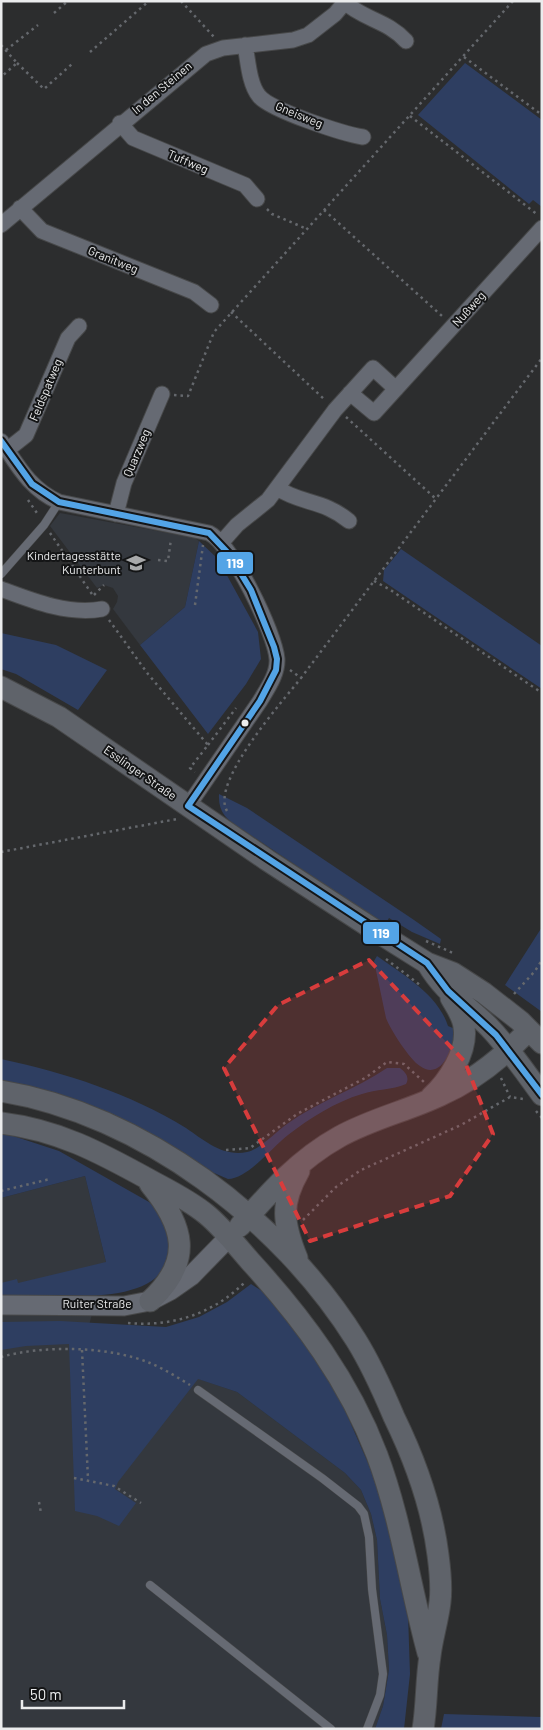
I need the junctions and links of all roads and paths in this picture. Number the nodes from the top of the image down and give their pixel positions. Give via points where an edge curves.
1 (68, 1) edge
2 (149, 1) edge
3 (181, 1) edge
4 (190, 1) edge
5 (513, 1) edge
6 (344, 2) edge
7 (186, 7) junction
8 (54, 13) dead end
9 (38, 24) dead end
10 (406, 41) dead end
11 (1, 45) edge
12 (245, 45) junction
13 (223, 48) junction
14 (6, 50) junction
15 (90, 52) dead end
16 (464, 57) junction
17 (17, 63) junction
18 (72, 64) dead end
19 (1, 77) edge
20 (542, 115) edge
21 (410, 116) junction
22 (120, 123) junction
23 (363, 137) dead end
24 (257, 199) joint
25 (20, 208) junction
26 (324, 210) junction
27 (542, 218) edge
28 (1, 224) edge
29 (542, 228) edge
30 (307, 229) junction
31 (211, 305) dead end
32 (231, 312) junction
33 (79, 326) dead end
34 (454, 326) junction
35 (542, 358) edge
36 (396, 389) junction
37 (350, 393) junction
38 (162, 394) joint
39 (336, 409) junction
40 (4, 446) edge
41 (277, 488) junction
42 (436, 499) junction
43 (59, 502) junction
44 (116, 514) junction
45 (349, 522) dead end
46 (174, 524) junction
47 (44, 525) junction
48 (206, 531) junction
49 (222, 542) junction
50 (158, 560) dead end
51 (1, 574) edge
52 (374, 581) junction
53 (104, 585) dead end
54 (1, 589) edge
55 (98, 602) junction
56 (194, 605) dead end
57 (276, 666) junction
58 (301, 678) junction
59 (1, 687) edge
60 (542, 693) edge
61 (206, 780) junction
62 (225, 791) junction
63 (184, 812) junction
64 (231, 814) dead end
65 (1, 852) edge
66 (420, 938) dead end
67 (379, 954) dead end
68 (454, 954) dead end
69 (542, 960) edge
70 (427, 963) junction
71 (425, 990) dead end
72 (508, 990) dead end
73 (447, 992) junction
74 (514, 994) junction
75 (517, 996) dead end
76 (536, 1037) edge
77 (509, 1051) junction
78 (1, 1090) edge
79 (542, 1095) edge
80 (519, 1097) dead end
81 (429, 1098) junction
82 (1, 1123) edge
83 (226, 1150) dead end
84 (310, 1156) junction
85 (138, 1174) junction
86 (50, 1179) dead end
87 (1, 1192) edge
88 (249, 1216) junction
89 (299, 1225) dead end
90 (229, 1237) junction
91 (304, 1270) junction
92 (245, 1282) dead end
93 (150, 1301) junction
94 (1, 1306) edge
95 (120, 1322) dead end
96 (82, 1350) junction
97 (1, 1357) edge
98 (198, 1390) joint
99 (74, 1478) dead end
100 (88, 1479) junction
101 (39, 1502) dead end
102 (141, 1503) dead end
103 (41, 1513) dead end
104 (150, 1585) dead end
105 (429, 1658) junction
106 (332, 1729) edge
107 (367, 1729) edge
108 (423, 1729) edge

1 - 8 path
2 - 15 path
3 - 7 path
4 - 7 path
5 - 16 path
6 - 10 street via 354,11 395,29
6 - 12 street, In den Steinen via 335,14 308,35 293,40
7 - 13 path
9 - 14 path
11 - 14 path
12 - 13 street, In den Steinen
12 - 23 street, Gneisweg via 255,90 261,98 346,134
13 - 22 street, In den Steinen via 194,62
14 - 17 path
16 - 20 path
16 - 21 path
17 - 18 path via 44,89
17 - 19 path
21 - 26 path
21 - 27 path
22 - 24 street, Tuffweg via 133,138 244,186
22 - 25 street, In den Steinen
24 - 30 path via 272,214
25 - 28 street, In den Steinen
25 - 31 street, Granitweg via 42,231 194,292
26 - 30 path
26 - 34 path
29 - 34 street, Nußweg
30 - 32 path
32 - 38 path via 214,332 188,396
32 - 39 path
33 - 40 street, Feldspatweg via 68,338 26,435
34 - 36 street, Nußweg
35 - 42 path
36 - 37 street, Nußweg via 374,413
36 - 37 street via 372,368
37 - 39 street
38 - 44 street, Quarzweg via 124,483
39 - 41 street
39 - 42 path
40 - 43 street via 33,486
41 - 45 street via 332,508
41 - 49 street
42 - 52 path
43 - 44 street
43 - 47 lane
44 - 46 street
46 - 48 street
46 - 50 path via 168,561
47 - 51 lane
47 - 55 path
48 - 49 street
48 - 56 path
49 - 57 street via 232,555 260,612 276,651
52 - 58 path
52 - 60 path
53 - 55 path
54 - 55 street via 75,611
55 - 61 path via 148,674 208,745 190,768
57 - 58 path
57 - 61 street via 265,693
58 - 62 path via 237,763
59 - 63 main road, Esslinger Straße via 58,717
61 - 62 path
61 - 63 street
62 - 64 path via 224,804
63 - 65 path
63 - 70 main road, Esslinger Straße
66 - 68 path
67 - 71 path
69 - 74 path
70 - 73 main road, Esslinger Straße
70 - 76 main road, Esslinger Straße via 453,973 484,993
72 - 74 path
73 - 77 main road, Esslinger Straße via 477,1015
73 - 81 main road via 460,1014 464,1034 454,1065
74 - 75 path
76 - 77 main road
77 - 79 main road, Esslinger Straße
77 - 81 main road via 463,1084
78 - 88 main road via 66,1108 136,1138 204,1180
80 - 89 path via 510,1097 461,1124 361,1170 336,1188
81 - 83 path via 412,1069 401,1062 387,1062 365,1078 297,1114 250,1148
81 - 84 main road via 354,1129
82 - 85 main road via 61,1136
84 - 88 main road
84 - 91 main road via 290,1186 285,1206 288,1234
85 - 90 main road via 193,1204
85 - 93 main road via 166,1205 180,1237 175,1267
86 - 87 path
88 - 90 main road
88 - 91 main road
90 - 93 street, Ruiter Straße via 190,1276
90 - 105 main road via 308,1329 340,1378 362,1421 393,1501
91 - 105 main road via 340,1316 364,1354 417,1470 433,1529 441,1583
92 - 95 path via 220,1302 185,1320 154,1325
93 - 94 street, Ruiter Straße via 124,1306
96 - 97 path via 35,1350
96 - 98 path via 120,1354 149,1363
96 - 100 path
98 - 107 lane via 322,1478 364,1514 370,1537 372,1589 383,1674 380,1695
99 - 100 path
100 - 102 path via 122,1490
101 - 103 path
104 - 106 lane
105 - 108 main road

